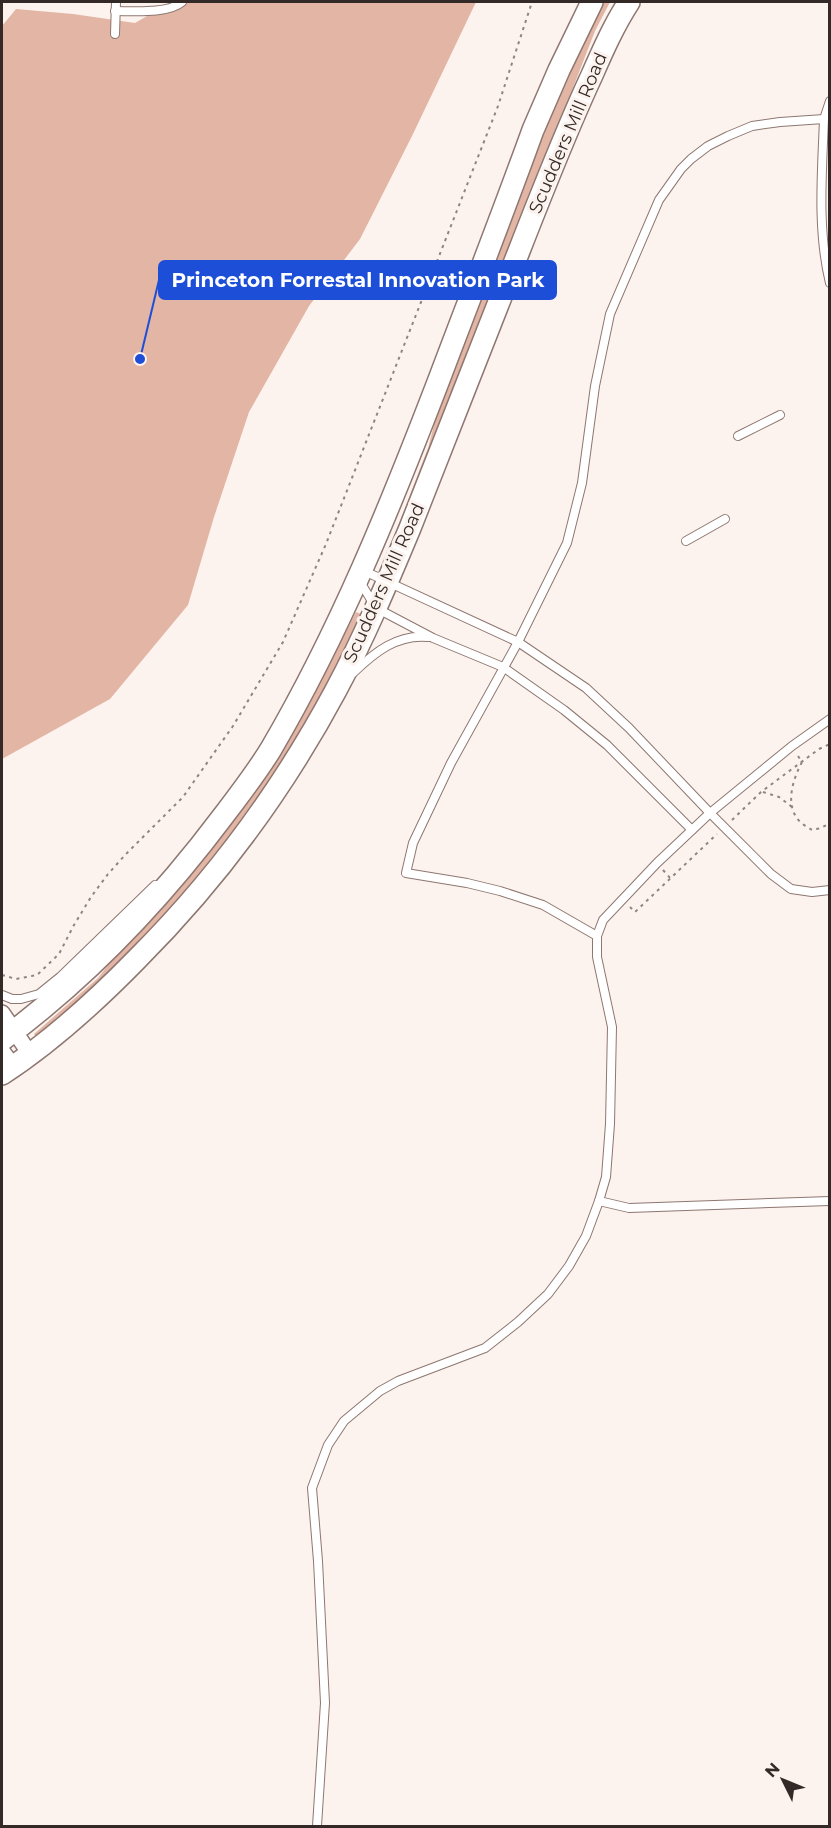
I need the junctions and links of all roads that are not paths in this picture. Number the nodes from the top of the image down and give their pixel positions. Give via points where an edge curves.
1 (116, 2) edge
2 (182, 2) edge
3 (592, 2) edge
4 (628, 2) edge
5 (116, 12) junction
6 (115, 34) dead end
7 (830, 102) edge
8 (824, 119) junction
9 (830, 283) edge
10 (780, 415) dead end
11 (738, 436) dead end
12 (725, 519) dead end
13 (686, 541) dead end
14 (360, 574) junction
15 (387, 582) junction
16 (376, 608) junction
17 (433, 638) junction
18 (518, 642) junction
19 (503, 668) junction
20 (338, 688) junction
21 (830, 719) edge
22 (710, 813) junction
23 (692, 830) junction
24 (180, 871) junction
25 (830, 890) edge
26 (597, 936) junction
27 (2, 995) edge
28 (2, 1013) edge
29 (8, 1036) edge
30 (30, 1054) junction
31 (5, 1064) edge
32 (599, 1201) junction
33 (830, 1201) edge
34 (316, 1827) edge

1 - 5 lane
2 - 5 lane via 167,9
3 - 14 main road, Scudders Mill Road via 533,130 415,443
4 - 15 main road, Scudders Mill Road via 570,122
5 - 6 lane
7 - 8 lane
8 - 9 lane via 823,242
8 - 18 lane via 752,126 728,136 691,159 659,200 610,314 582,483 567,543
10 - 11 lane
12 - 13 lane
14 - 15 lane
14 - 16 lane
14 - 24 main road, Scudders Mill Road via 322,656 270,751
15 - 16 main road, Scudders Mill Road
15 - 18 lane
16 - 17 lane
16 - 20 main road, Scudders Mill Road
17 - 19 lane
17 - 20 lane via 404,638 382,648
18 - 19 lane
18 - 22 lane via 586,688
19 - 23 lane via 607,745
19 - 26 lane via 413,843 406,873 467,883 543,905
20 - 30 main road, Scudders Mill Road via 271,798 207,884 105,991
21 - 22 lane
22 - 23 lane
22 - 25 lane via 791,889
23 - 26 lane via 628,892 603,920
24 - 27 lane via 156,884 39,994 21,999
24 - 29 main road, Scudders Mill Road via 96,960
26 - 32 lane via 597,957 612,1027 610,1124 606,1177
28 - 29 street
29 - 30 street
30 - 31 main road, Scudders Mill Road
32 - 33 lane via 629,1208
32 - 34 lane via 570,1266 518,1322 485,1348 380,1391 344,1421 328,1445 312,1488 325,1703

